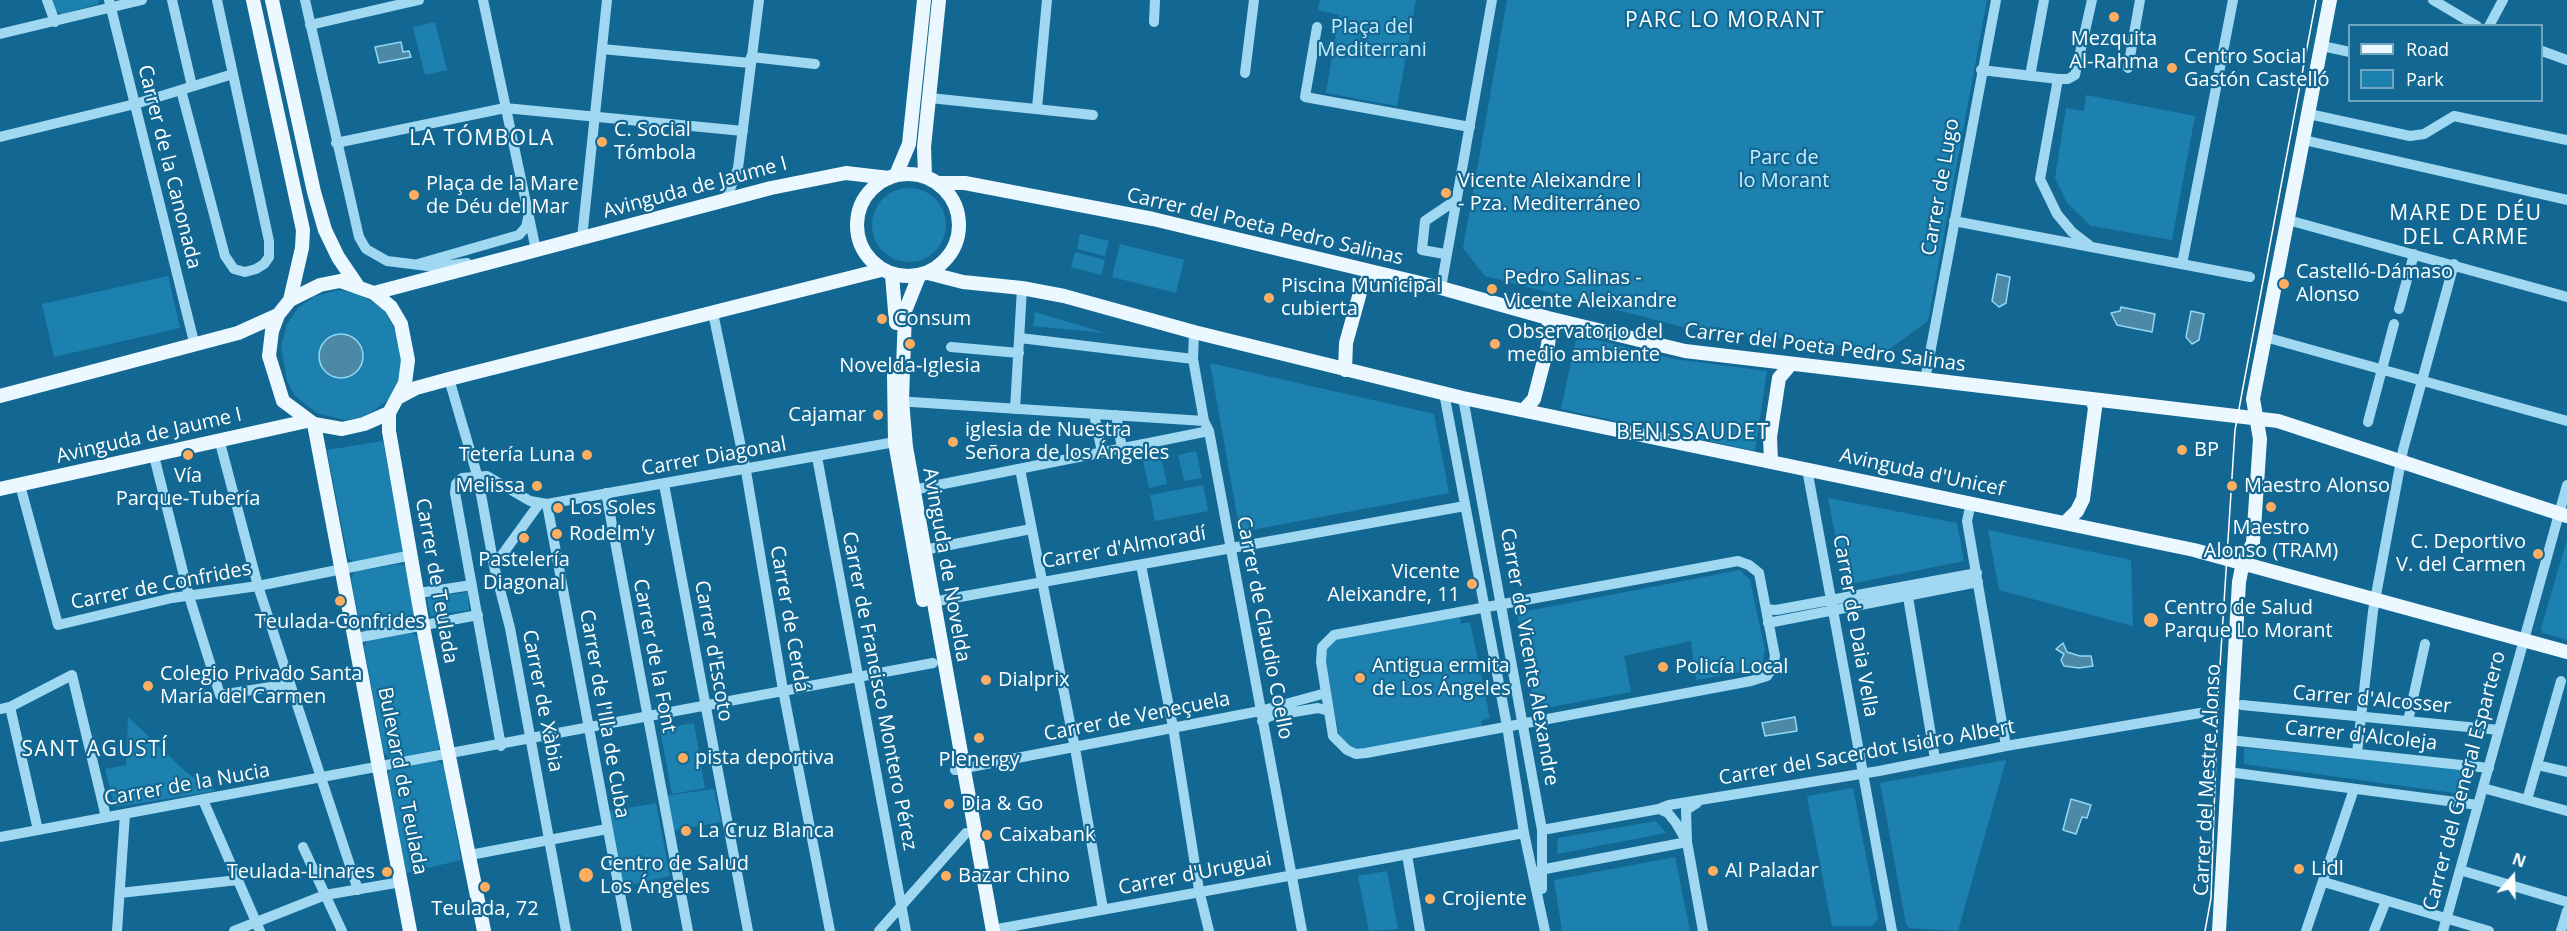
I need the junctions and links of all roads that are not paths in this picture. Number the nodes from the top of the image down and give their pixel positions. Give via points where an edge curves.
1 (47, 0) edge
2 (142, 0) edge
3 (172, 0) edge
4 (217, 0) edge
5 (252, 0) edge
6 (272, 0) edge
7 (305, 0) edge
8 (419, 0) edge
9 (483, 0) edge
10 (607, 0) edge
11 (759, 0) edge
12 (924, 0) edge
13 (939, 0) edge
14 (1047, 0) edge
15 (1155, 0) edge
16 (1254, 0) edge
17 (1492, 0) edge
18 (1996, 0) edge
19 (2044, 0) edge
20 (2092, 0) edge
21 (2140, 0) edge
22 (2233, 0) edge
23 (2330, 0) edge
24 (2433, 0) edge
25 (2503, 0) edge
26 (110, 4) edge
27 (55, 22) junction
28 (1154, 22) dead end
29 (2474, 24) edge
30 (2490, 24) edge
31 (310, 25) junction
32 (1317, 27) dead end
33 (0, 34) edge
34 (2322, 46) junction
35 (602, 49) junction
36 (2348, 52) edge
37 (2543, 52) edge
38 (751, 60) junction
39 (2567, 60) edge
40 (815, 64) dead end
41 (2128, 69) dead end
42 (1981, 70) junction
43 (1245, 73) dead end
44 (233, 74) junction
45 (2030, 76) junction
46 (2058, 79) junction
47 (186, 88) junction
48 (930, 98) junction
49 (135, 104) junction
50 (505, 108) junction
51 (1037, 108) junction
52 (2309, 114) junction
53 (596, 115) junction
54 (1093, 115) dead end
55 (1470, 127) junction
56 (743, 131) junction
57 (1, 132) edge
58 (2304, 140) junction
59 (2567, 140) edge
60 (336, 143) junction
61 (892, 176) junction
62 (931, 179) junction
63 (726, 200) junction
64 (1456, 200) junction
65 (2567, 200) edge
66 (528, 217) junction
67 (2288, 220) junction
68 (1953, 221) junction
69 (582, 238) junction
70 (2092, 248) junction
71 (536, 250) junction
72 (1445, 254) junction
73 (2414, 254) junction
74 (503, 259) junction
75 (417, 264) junction
76 (2182, 264) junction
77 (2454, 264) junction
78 (886, 272) junction
79 (1374, 272) junction
80 (924, 274) junction
81 (2250, 277) dead end
82 (357, 285) junction
83 (1022, 288) junction
84 (1441, 288) junction
85 (374, 293) junction
86 (2567, 297) edge
87 (290, 300) junction
88 (2399, 309) dead end
89 (713, 313) junction
90 (279, 315) junction
91 (1548, 318) junction
92 (2394, 324) dead end
93 (1194, 332) junction
94 (2265, 337) junction
95 (1020, 338) junction
96 (194, 342) junction
97 (951, 347) dead end
98 (1019, 353) junction
99 (1193, 359) junction
100 (1791, 364) junction
101 (1345, 370) junction
102 (2382, 370) junction
103 (449, 379) junction
104 (1925, 380) junction
105 (2421, 380) junction
106 (1444, 393) junction
107 (0, 396) edge
108 (399, 397) junction
109 (1463, 398) junction
110 (2092, 399) junction
111 (897, 401) junction
112 (1016, 410) junction
113 (1524, 411) junction
114 (389, 413) junction
115 (1094, 414) junction
116 (1116, 415) junction
117 (2258, 418) junction
118 (1178, 421) junction
119 (2567, 421) edge
120 (2368, 422) dead end
121 (311, 423) junction
122 (1207, 426) junction
123 (1181, 436) junction
124 (219, 439) junction
125 (895, 442) junction
126 (1122, 448) junction
127 (1102, 452) junction
128 (154, 456) junction
129 (817, 457) junction
130 (1771, 462) junction
131 (2400, 463) junction
132 (1020, 469) junction
133 (1807, 469) junction
134 (746, 471) junction
135 (478, 478) junction
136 (664, 484) junction
137 (20, 485) junction
138 (2567, 485) edge
139 (0, 489) edge
140 (913, 489) junction
141 (606, 493) junction
142 (1971, 503) junction
143 (543, 504) junction
144 (1465, 506) junction
145 (2563, 515) edge
146 (2066, 522) junction
147 (1032, 529) junction
148 (1230, 548) junction
149 (924, 550) junction
150 (412, 555) junction
151 (2243, 562) junction
152 (1141, 565) junction
153 (494, 566) junction
154 (342, 569) junction
155 (1977, 578) junction
156 (1041, 581) junction
157 (258, 585) junction
158 (472, 585) junction
159 (1907, 591) junction
160 (420, 593) junction
161 (189, 596) junction
162 (2375, 600) junction
163 (932, 602) junction
164 (1501, 604) junction
165 (1834, 605) junction
166 (1484, 607) junction
167 (1766, 609) junction
168 (478, 615) junction
169 (1768, 623) junction
170 (423, 627) junction
171 (356, 638) junction
172 (2523, 641) junction
173 (2425, 644) dead end
174 (2567, 652) edge
175 (933, 663) junction
176 (857, 676) junction
177 (2560, 681) dead end
178 (290, 684) junction
179 (783, 690) junction
180 (1326, 693) junction
181 (704, 704) junction
182 (2242, 705) dead end
183 (5, 708) edge
184 (1329, 711) junction
185 (2200, 712) dead end
186 (1261, 716) junction
187 (2362, 716) junction
188 (648, 717) junction
189 (2408, 721) junction
190 (1523, 723) junction
191 (1507, 726) junction
192 (1173, 727) junction
193 (589, 729) junction
194 (2499, 730) junction
195 (530, 740) junction
196 (2229, 740) junction
197 (501, 746) junction
198 (2006, 746) junction
199 (1075, 748) junction
200 (2357, 753) junction
201 (450, 754) junction
202 (1935, 759) junction
203 (2537, 765) junction
204 (380, 767) junction
205 (2489, 768) junction
206 (959, 769) junction
207 (1863, 772) junction
208 (2228, 772) junction
209 (2567, 772) edge
210 (322, 778) junction
211 (2483, 788) junction
212 (2354, 789) junction
213 (203, 800) junction
214 (2528, 800) junction
215 (1700, 801) junction
216 (2478, 805) junction
217 (1659, 809) junction
218 (2567, 811) edge
219 (125, 814) junction
220 (106, 817) junction
221 (607, 829) junction
222 (38, 830) junction
223 (1542, 830) junction
224 (966, 833) junction
225 (1524, 833) junction
226 (0, 837) edge
227 (549, 839) junction
228 (1687, 842) junction
229 (303, 847) dead end
230 (470, 855) junction
231 (1407, 855) junction
232 (1540, 870) junction
233 (2460, 870) junction
234 (1293, 874) junction
235 (238, 880) junction
236 (401, 882) junction
237 (2324, 882) junction
238 (358, 890) junction
239 (1199, 890) junction
240 (120, 893) junction
241 (325, 895) junction
242 (2385, 901) junction
243 (2567, 902) edge
244 (901, 905) junction
245 (1103, 909) junction
246 (2567, 911) edge
247 (2446, 919) junction
248 (258, 926) edge
249 (1544, 927) edge
250 (117, 931) edge
251 (234, 931) edge
252 (342, 931) edge
253 (410, 931) edge
254 (484, 931) edge
255 (566, 931) edge
256 (627, 931) edge
257 (688, 931) edge
258 (748, 931) edge
259 (830, 931) edge
260 (879, 931) edge
261 (906, 931) edge
262 (990, 931) edge
263 (1209, 931) edge
264 (1302, 931) edge
265 (1420, 931) edge
266 (1703, 931) edge
267 (1892, 931) edge
268 (2219, 931) edge
269 (2306, 931) edge
270 (2374, 931) edge
271 (2443, 931) edge
272 (2489, 931) edge
273 (2561, 931) edge

1 - 27 street
2 - 26 street
3 - 47 street
4 - 44 street
5 - 87 main road via 303,230
6 - 82 main road via 325,230
7 - 31 street
8 - 31 street
9 - 50 street
10 - 35 street
11 - 38 street
12 - 61 main road via 909,144
13 - 48 main road
14 - 51 street
15 - 28 street
16 - 43 street
17 - 55 street
18 - 42 street, Carrer de Lugo
19 - 45 street
20 - 46 street via 2080,65 2075,75
21 - 41 street
22 - 76 street
23 - 34 main road, Carrer del Mestre Alonso
24 - 29 street
25 - 30 street
26 - 27 street
26 - 49 street, Carrer de la Canonada
27 - 33 street
31 - 60 street
32 - 55 street via 1305,97
34 - 36 street
34 - 52 main road, Carrer del Mestre Alonso
35 - 38 street
35 - 53 street
37 - 39 street
38 - 40 street
38 - 56 street
42 - 45 street
42 - 68 street, Carrer de Lugo
44 - 47 street
44 - 47 street via 269,241 269,257 264,264 246,272 234,269 225,256
45 - 46 street
46 - 70 street via 2040,179 2057,214
47 - 49 street
48 - 51 street
48 - 62 main road via 924,147
49 - 57 street
49 - 96 street, Carrer de la Canonada
50 - 53 street
50 - 60 street
50 - 66 street
51 - 54 street
52 - 58 main road, Carrer del Mestre Alonso
52 - 59 street via 2410,136 2424,134 2454,116
53 - 56 street
53 - 69 street
55 - 64 street
56 - 63 street via 738,168
58 - 65 street
58 - 67 main road, Carrer del Mestre Alonso
60 - 75 street via 356,228 366,249 387,261
61 - 62 main road
61 - 63 main road, Avinguda de Jaume I via 829,175
61 - 78 main road via 865,198 857,218 860,243 872,262
62 - 79 main road, Carrer del Poeta Pedro Salinas via 1153,219
62 - 80 main road via 952,198 959,228 953,251 943,263
63 - 69 main road, Avinguda de Jaume I
64 - 72 street
64 - 72 street via 1425,221 1422,250
66 - 71 street
66 - 75 street via 519,235
67 - 73 street
67 - 94 main road, Carrer del Mestre Alonso
68 - 70 street
68 - 104 street, Carrer de Lugo
69 - 71 main road, Avinguda de Jaume I
70 - 76 street
71 - 74 main road, Avinguda de Jaume I
72 - 84 street
73 - 77 street
73 - 88 street
74 - 75 street via 436,267
74 - 85 main road, Avinguda de Jaume I
76 - 81 street
77 - 86 street
77 - 105 street
78 - 80 main road
78 - 89 main road
78 - 111 main road, Avinguda de Novelda via 897,311
79 - 84 main road, Carrer del Poeta Pedro Salinas
79 - 101 main road via 1361,289 1346,343
80 - 83 main road, Avinguda d'Unicef
80 - 111 main road, Avinguda de Novelda via 904,311
82 - 85 main road
82 - 87 main road via 340,281 320,285
83 - 93 main road, Avinguda d'Unicef
83 - 95 street
84 - 91 main road, Carrer del Poeta Pedro Salinas
85 - 108 main road via 391,307 406,343 408,360
87 - 90 main road
89 - 103 main road
89 - 134 street, Carrer de Cerdá
90 - 96 main road via 238,333
90 - 121 main road via 272,332 270,356 276,383 284,401
91 - 100 main road, Carrer del Poeta Pedro Salinas via 1685,351
91 - 113 main road via 1548,345 1534,399
92 - 102 street
93 - 99 street, Carrer de Claudio Coello
93 - 101 main road, Avinguda d'Unicef
94 - 102 street
94 - 117 main road, Carrer del Mestre Alonso via 2253,399
95 - 98 street
95 - 99 street
96 - 107 main road
97 - 98 street
98 - 112 street
99 - 122 street, Carrer de Claudio Coello
100 - 104 main road, Carrer del Poeta Pedro Salinas
100 - 130 main road via 1779,378 1770,437
101 - 106 main road, Avinguda d'Unicef
102 - 105 street
102 - 120 street
103 - 108 main road
103 - 135 street, Carrer de Xàbia
104 - 110 main road, Carrer del Poeta Pedro Salinas
105 - 119 street
105 - 131 street
106 - 109 main road, Avinguda d'Unicef
106 - 144 street, Carrer de Vicente Alexandre
108 - 114 main road
109 - 113 main road, Avinguda d'Unicef
109 - 164 street, Carrer de Vicente Alexandre
110 - 117 main road, Carrer del Poeta Pedro Salinas
110 - 146 main road via 2083,499 2078,511
111 - 112 street
111 - 125 main road, Avinguda de Novelda
111 - 140 main road, Avinguda de Novelda
112 - 115 street
113 - 130 main road, Avinguda d'Unicef
114 - 121 main road via 342,429
114 - 150 main road, Carrer de Teulada
115 - 116 street
115 - 127 street
116 - 118 street
116 - 126 street
117 - 131 main road, Carrer del Poeta Pedro Salinas via 2278,421
117 - 151 main road, Carrer del Mestre Alonso via 2253,543
118 - 122 street
118 - 123 street
121 - 124 main road, Avinguda de Jaume I
121 - 154 main road, Bulevard de Teulada
122 - 123 street
122 - 148 street, Carrer de Claudio Coello
123 - 126 street
124 - 128 main road, Avinguda de Jaume I
124 - 157 street
125 - 129 street, Carrer Diagonal
125 - 175 main road, Avinguda de Novelda
126 - 127 street
127 - 132 street
128 - 137 main road, Avinguda de Jaume I
128 - 161 street
129 - 134 street, Carrer Diagonal
129 - 176 street, Carrer de Francisco Montero Pérez
130 - 133 main road, Avinguda d'Unicef
131 - 145 main road, Carrer del Poeta Pedro Salinas
131 - 162 street
132 - 140 street
132 - 147 street
133 - 142 main road, Avinguda d'Unicef
133 - 165 street, Carrer de Daia Vella
134 - 136 street, Carrer Diagonal
134 - 179 street, Carrer de Cerdá
135 - 143 street via 487,476
135 - 153 street, Carrer de Xàbia
135 - 158 street via 462,478 456,484 455,494
136 - 141 street, Carrer Diagonal
136 - 181 street, Carrer d'Escoto
137 - 139 main road, Avinguda de Jaume I
137 - 161 street, Carrer de Confrides via 58,625
138 - 145 street, Carrer del General Espartero
140 - 149 main road, Avinguda de Novelda
141 - 143 street, Carrer Diagonal
141 - 188 street, Carrer de la Font
142 - 146 main road, Avinguda d'Unicef
142 - 155 street via 1967,521
143 - 153 street
143 - 193 street, Carrer de l'Illa de Cuba
144 - 148 street, Carrer d'Almoradí
144 - 166 street, Carrer de Vicente Alexandre
145 - 172 street, Carrer del General Espartero
146 - 151 main road, Avinguda d'Unicef
147 - 149 street
147 - 156 street
148 - 152 street, Carrer d'Almoradí
148 - 186 street, Carrer de Claudio Coello
149 - 163 main road, Avinguda de Novelda
150 - 154 street
150 - 160 main road, Carrer de Teulada
151 - 162 main road, Avinguda d'Unicef
151 - 196 main road, Carrer del Mestre Alonso
152 - 156 street, Carrer d'Almoradí
152 - 192 street
153 - 195 street, Carrer de Xàbia via 510,628
154 - 157 street, Carrer de Confrides
154 - 171 main road, Bulevard de Teulada
155 - 159 street
155 - 198 street
156 - 163 street, Carrer d'Almoradí
156 - 199 street
157 - 161 street, Carrer de Confrides
157 - 178 street
158 - 160 street
158 - 168 street
159 - 165 street
159 - 202 street
160 - 170 main road, Carrer de Teulada
161 - 178 street via 220,695
162 - 172 main road, Avinguda d'Unicef
162 - 187 street
163 - 206 main road, Avinguda de Novelda
164 - 166 street
164 - 167 street via 1738,561 1759,573
164 - 190 street, Carrer de Vicente Alexandre
165 - 167 street
165 - 169 street
165 - 207 street, Carrer de Daia Vella
166 - 180 street via 1334,634 1322,647 1320,662
166 - 191 street, Carrer de Vicente Alexandre
167 - 169 street
168 - 170 street
168 - 197 street
169 - 190 street via 1775,656 1767,676
170 - 171 street
170 - 201 main road, Carrer de Teulada
171 - 204 main road, Bulevard de Teulada
172 - 174 main road, Avinguda d'Unicef
172 - 194 street, Carrer del General Espartero
173 - 189 street
175 - 176 street
175 - 206 main road, Avinguda de Novelda
176 - 179 street
176 - 244 street, Carrer de Francisco Montero Pérez
177 - 203 street
178 - 210 street
179 - 181 street
179 - 259 street, Carrer de Cerdá
180 - 184 street
180 - 186 street, Carrer de Veneçuela
181 - 188 street
181 - 258 street, Carrer d'Escoto
182 - 187 street, Carrer d'Alcosser
183 - 220 street via 72,675
183 - 222 street
184 - 186 street, Carrer de Veneçuela via 1318,708
184 - 191 street via 1333,736 1339,745 1356,754
185 - 198 street, Carrer del Sacerdot Isidro Albert
186 - 192 street, Carrer de Veneçuela
186 - 234 street, Carrer de Claudio Coello
187 - 189 street, Carrer d'Alcosser
187 - 200 street
188 - 193 street
188 - 257 street, Carrer de la Font
189 - 194 street, Carrer d'Alcosser
190 - 191 street
190 - 223 street, Carrer de Vicente Alexandre
191 - 225 street, Carrer de Vicente Alexandre
192 - 199 street, Carrer de Veneçuela
192 - 239 street
193 - 195 street
193 - 221 street, Carrer de l'Illa de Cuba
194 - 205 street, Carrer del General Espartero
195 - 197 street
195 - 227 street, Carrer de Xàbia
196 - 200 street, Carrer d'Alcoleja
196 - 208 main road, Carrer del Mestre Alonso
197 - 201 street
198 - 202 street, Carrer del Sacerdot Isidro Albert
199 - 206 street, Carrer de Veneçuela
199 - 245 street
200 - 205 street, Carrer d'Alcoleja
201 - 204 street
201 - 230 main road, Carrer de Teulada
202 - 207 street, Carrer del Sacerdot Isidro Albert
203 - 209 street
203 - 214 street
204 - 210 street, Carrer de la Nucia
204 - 236 main road, Bulevard de Teulada
205 - 211 street, Carrer del General Espartero
206 - 224 main road, Avinguda de Novelda
206 - 262 main road, Avinguda de Novelda
207 - 215 street, Carrer del Sacerdot Isidro Albert
207 - 267 street, Carrer de Daia Vella
208 - 212 street
208 - 268 main road, Carrer del Mestre Alonso
210 - 213 street, Carrer de la Nucia
210 - 238 street
211 - 214 street
211 - 216 street, Carrer del General Espartero
212 - 216 street
212 - 237 street
213 - 219 street, Carrer de la Nucia
213 - 235 street
214 - 218 street
215 - 217 street, Carrer del Sacerdot Isidro Albert
215 - 228 street via 1686,810
216 - 233 street, Carrer del General Espartero
217 - 223 street, Carrer del Sacerdot Isidro Albert
217 - 228 street via 1668,813
219 - 220 street, Carrer de la Nucia
219 - 240 street
220 - 222 street, Carrer de la Nucia
221 - 227 street
221 - 256 street, Carrer de l'Illa de Cuba
222 - 226 street, Carrer de la Nucia
223 - 232 street, Carrer de Vicente Alexandre
224 - 244 street
224 - 262 main road, Avinguda de Novelda
225 - 231 street
225 - 249 street, Carrer de Vicente Alexandre
227 - 230 street
227 - 255 street, Carrer de Xàbia
228 - 232 street
228 - 266 street
229 - 241 street
230 - 254 main road, Carrer de Teulada
231 - 234 street
231 - 265 street
232 - 249 street, Carrer de Vicente Alexandre via 1547,912
233 - 243 street
233 - 247 street, Carrer del General Espartero
234 - 239 street, Carrer d'Uruguai
234 - 264 street, Carrer de Claudio Coello
235 - 240 street
235 - 248 street
236 - 238 street
236 - 253 main road, Bulevard de Teulada
237 - 242 street
237 - 269 street
238 - 241 street
239 - 245 street, Carrer d'Uruguai
239 - 263 street
240 - 250 street
241 - 248 street
241 - 252 street
242 - 247 street
242 - 270 street
244 - 260 street
244 - 261 street, Carrer de Francisco Montero Pérez
245 - 262 street, Carrer d'Uruguai
246 - 273 street
247 - 271 street, Carrer del General Espartero
247 - 272 street
248 - 251 street

